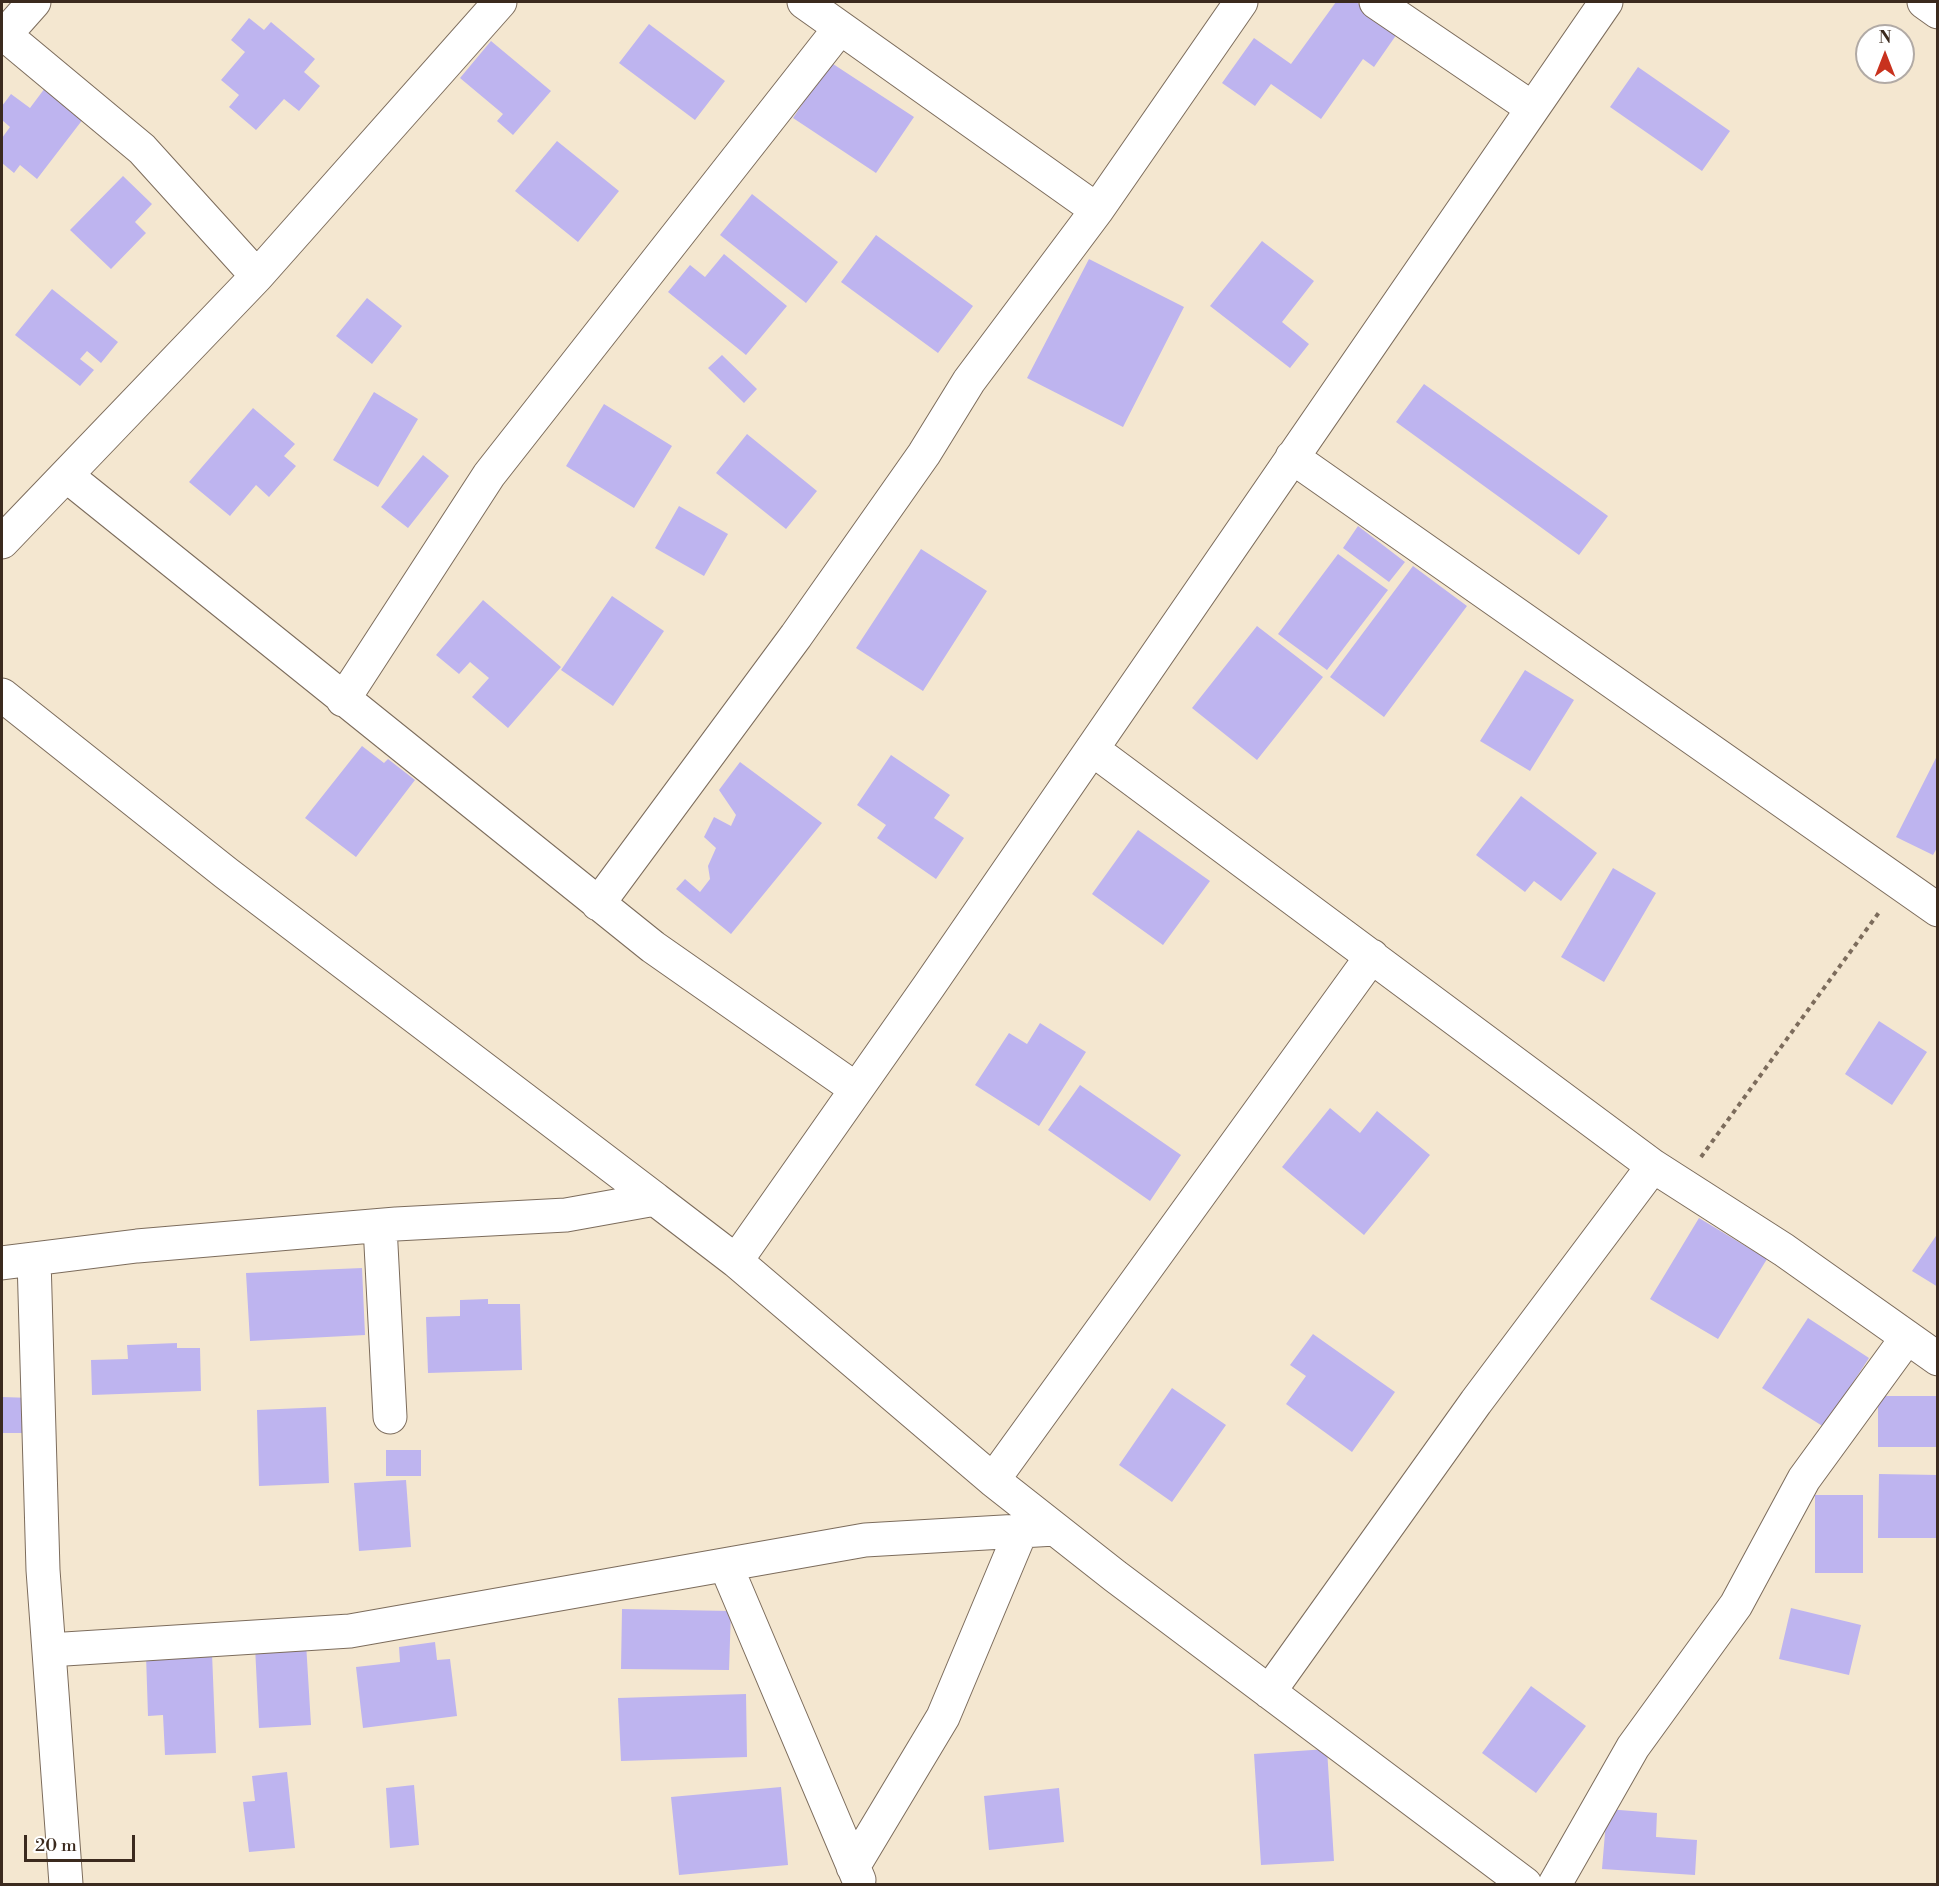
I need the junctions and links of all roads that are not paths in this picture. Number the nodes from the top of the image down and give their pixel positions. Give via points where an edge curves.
1 (34, 2) edge
2 (500, 2) edge
3 (804, 2) edge
4 (1241, 2) edge
5 (1376, 2) edge
6 (1606, 2) edge
7 (1924, 2) edge
8 (1938, 12) edge
9 (840, 28) junction
10 (3, 37) edge
11 (1533, 108) junction
12 (1096, 210) junction
13 (257, 276) junction
14 (1292, 457) junction
15 (67, 476) junction
16 (2, 542) edge
17 (2, 695) edge
18 (343, 700) junction
19 (1092, 749) junction
20 (598, 904) junction
21 (1938, 910) edge
22 (1372, 956) junction
23 (856, 1089) junction
24 (1653, 1166) junction
25 (655, 1199) junction
26 (380, 1226) junction
27 (34, 1259) junction
28 (736, 1261) junction
29 (2, 1263) edge
30 (1906, 1339) junction
31 (1938, 1359) edge
32 (390, 1418) dead end
33 (993, 1480) junction
34 (1055, 1529) junction
35 (1021, 1530) junction
36 (726, 1566) junction
37 (50, 1650) junction
38 (1269, 1692) junction
39 (857, 1876) edge
40 (66, 1884) edge
41 (1525, 1884) edge
42 (1555, 1884) edge

1 - 10 street
2 - 13 street
3 - 9 street
4 - 12 street
5 - 11 street
6 - 11 street
7 - 8 street
9 - 12 street
9 - 18 street via 489,475
10 - 13 street via 141,149
11 - 14 street
12 - 20 street via 969,381 924,454 796,636
13 - 15 street
14 - 19 street
14 - 21 street
15 - 16 street
15 - 18 street
17 - 25 street via 236,880
18 - 20 street
19 - 22 street
19 - 23 street
20 - 23 street
22 - 24 street
22 - 33 street
23 - 28 street
24 - 30 street via 1784,1250
24 - 38 street via 1476,1402
25 - 26 street via 566,1215
25 - 28 street
26 - 27 street via 137,1246
26 - 32 street
27 - 29 street
27 - 37 street
28 - 33 street
30 - 31 street
30 - 42 street via 1804,1479 1736,1605 1633,1747
33 - 34 street
34 - 35 street
34 - 38 street
35 - 36 street via 865,1540
35 - 39 street via 943,1717
36 - 37 street via 350,1631
36 - 39 street
37 - 40 street
38 - 41 street

